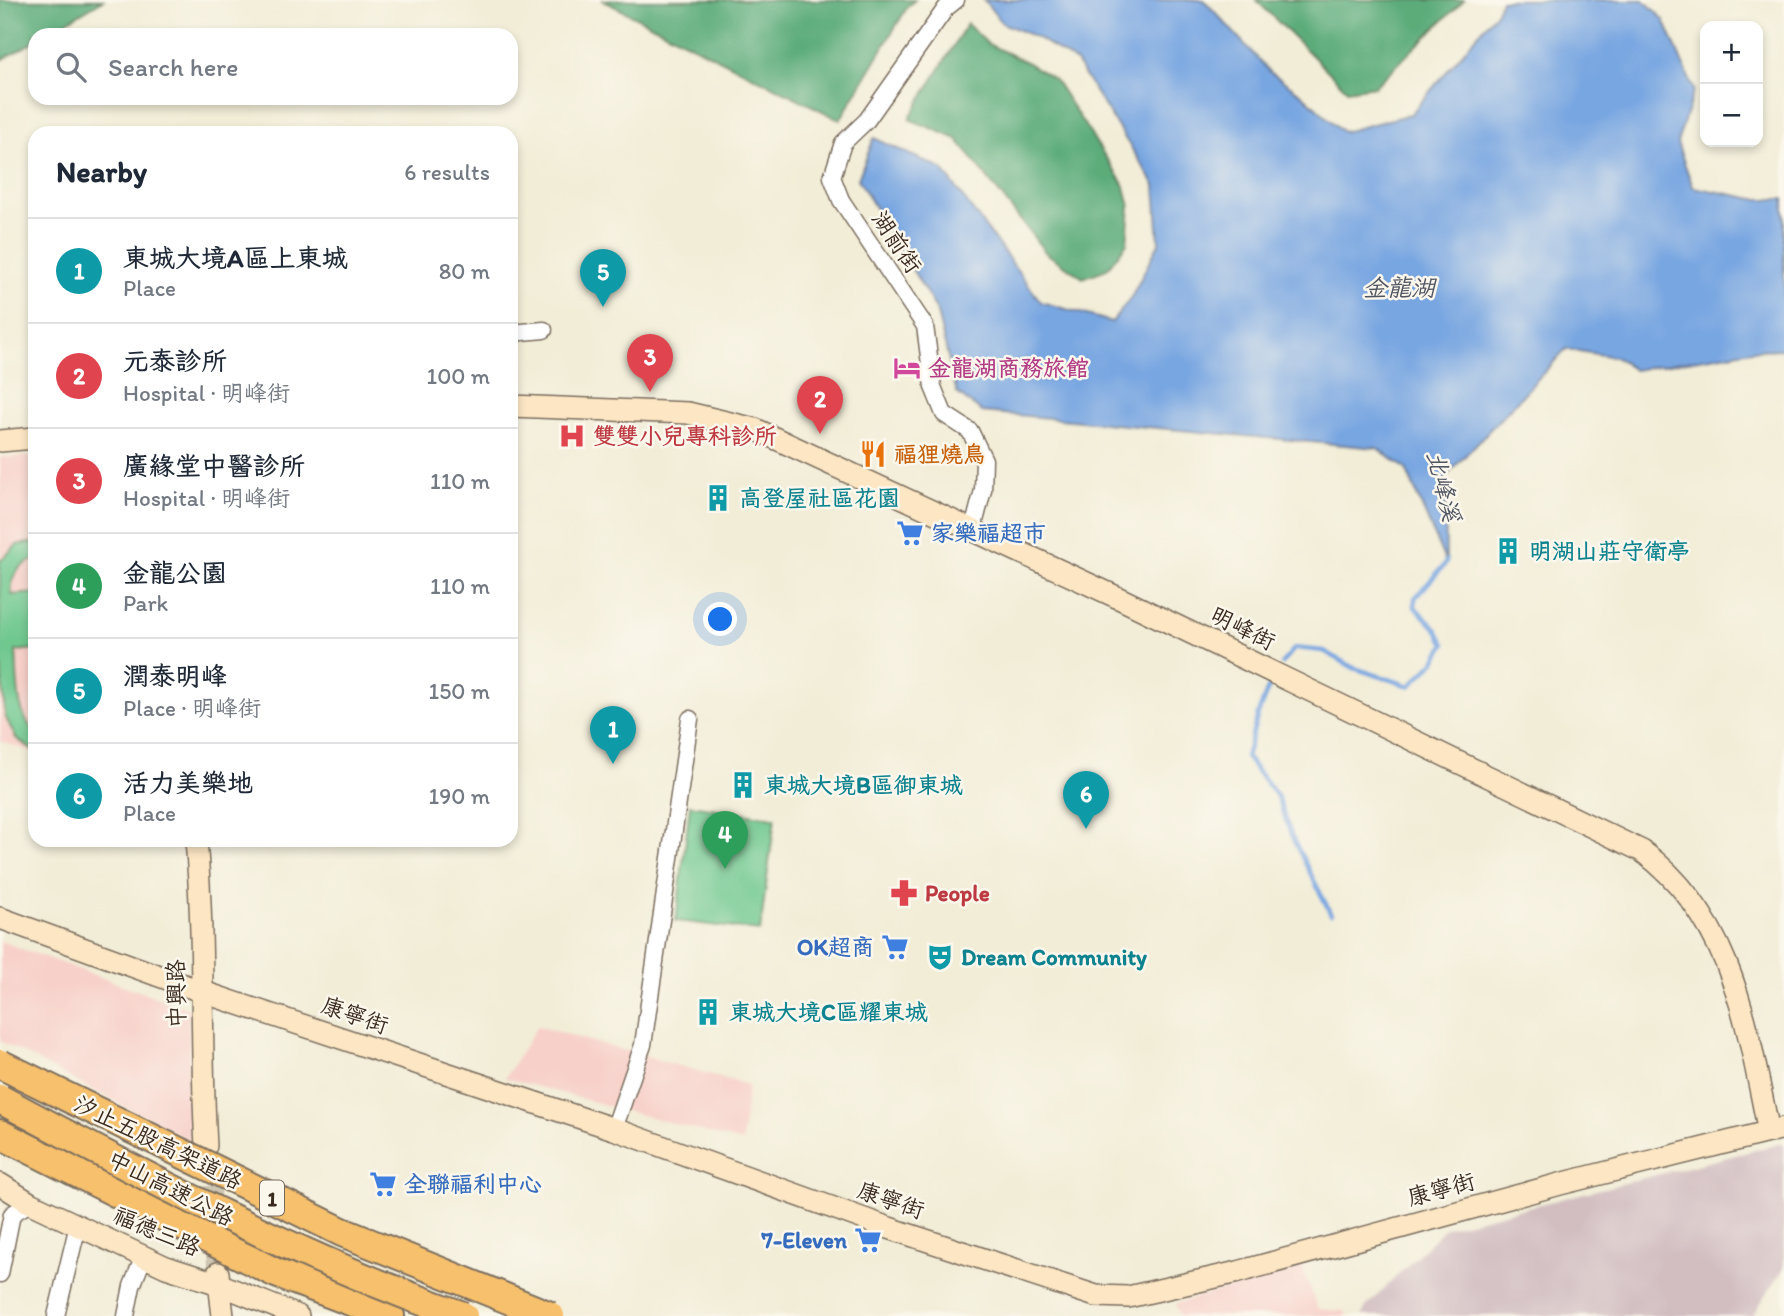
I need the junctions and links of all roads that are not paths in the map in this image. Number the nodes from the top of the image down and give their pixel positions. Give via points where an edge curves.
1 (956, 0) edge
2 (544, 330) dead end
3 (518, 332) edge
4 (518, 406) edge
5 (28, 439) edge
6 (0, 441) edge
7 (973, 529) junction
8 (690, 719) dead end
9 (196, 847) edge
10 (0, 918) edge
11 (203, 992) junction
12 (0, 1064) edge
13 (0, 1099) edge
14 (614, 1129) junction
15 (1776, 1130) edge
16 (0, 1134) edge
17 (206, 1146) tunnel mouth
18 (0, 1184) edge
19 (30, 1203) junction
20 (78, 1225) junction
21 (144, 1256) junction
22 (0, 1274) edge
23 (218, 1277) junction
24 (56, 1316) edge
25 (126, 1316) edge
26 (223, 1316) edge
27 (298, 1316) edge
28 (390, 1316) edge
29 (463, 1316) edge
30 (550, 1316) edge

1 - 7 street, 湖前街 via 867,120 843,143 832,177 841,200 925,326 933,387 944,414 970,431 984,460 983,491
2 - 3 street
4 - 7 street, 明峰街 via 688,413 755,429
5 - 6 street
7 - 15 street, 明峰街 via 1629,845 1664,867 1719,944
8 - 14 street via 643,1045
9 - 11 street, 中興路
10 - 11 street, 康寧街
11 - 14 street, 康寧街
11 - 17 street, 中興路
12 - 30 highway, 汐止五股高架道路 / 1, bridge via 342,1232
13 - 29 highway, 中山高速公路 / 1, bridge via 282,1244
14 - 15 street, 康寧街 via 889,1228 1112,1298 1238,1272
16 - 28 highway, 中山高速公路 via 276,1273
18 - 19 street, 福德三路
19 - 20 street, 福德三路
19 - 22 street via 12,1214
20 - 21 street, 福德三路
20 - 24 street
21 - 23 street, 福德三路 via 166,1267
21 - 25 street
23 - 26 street
23 - 27 street, 福德三路

